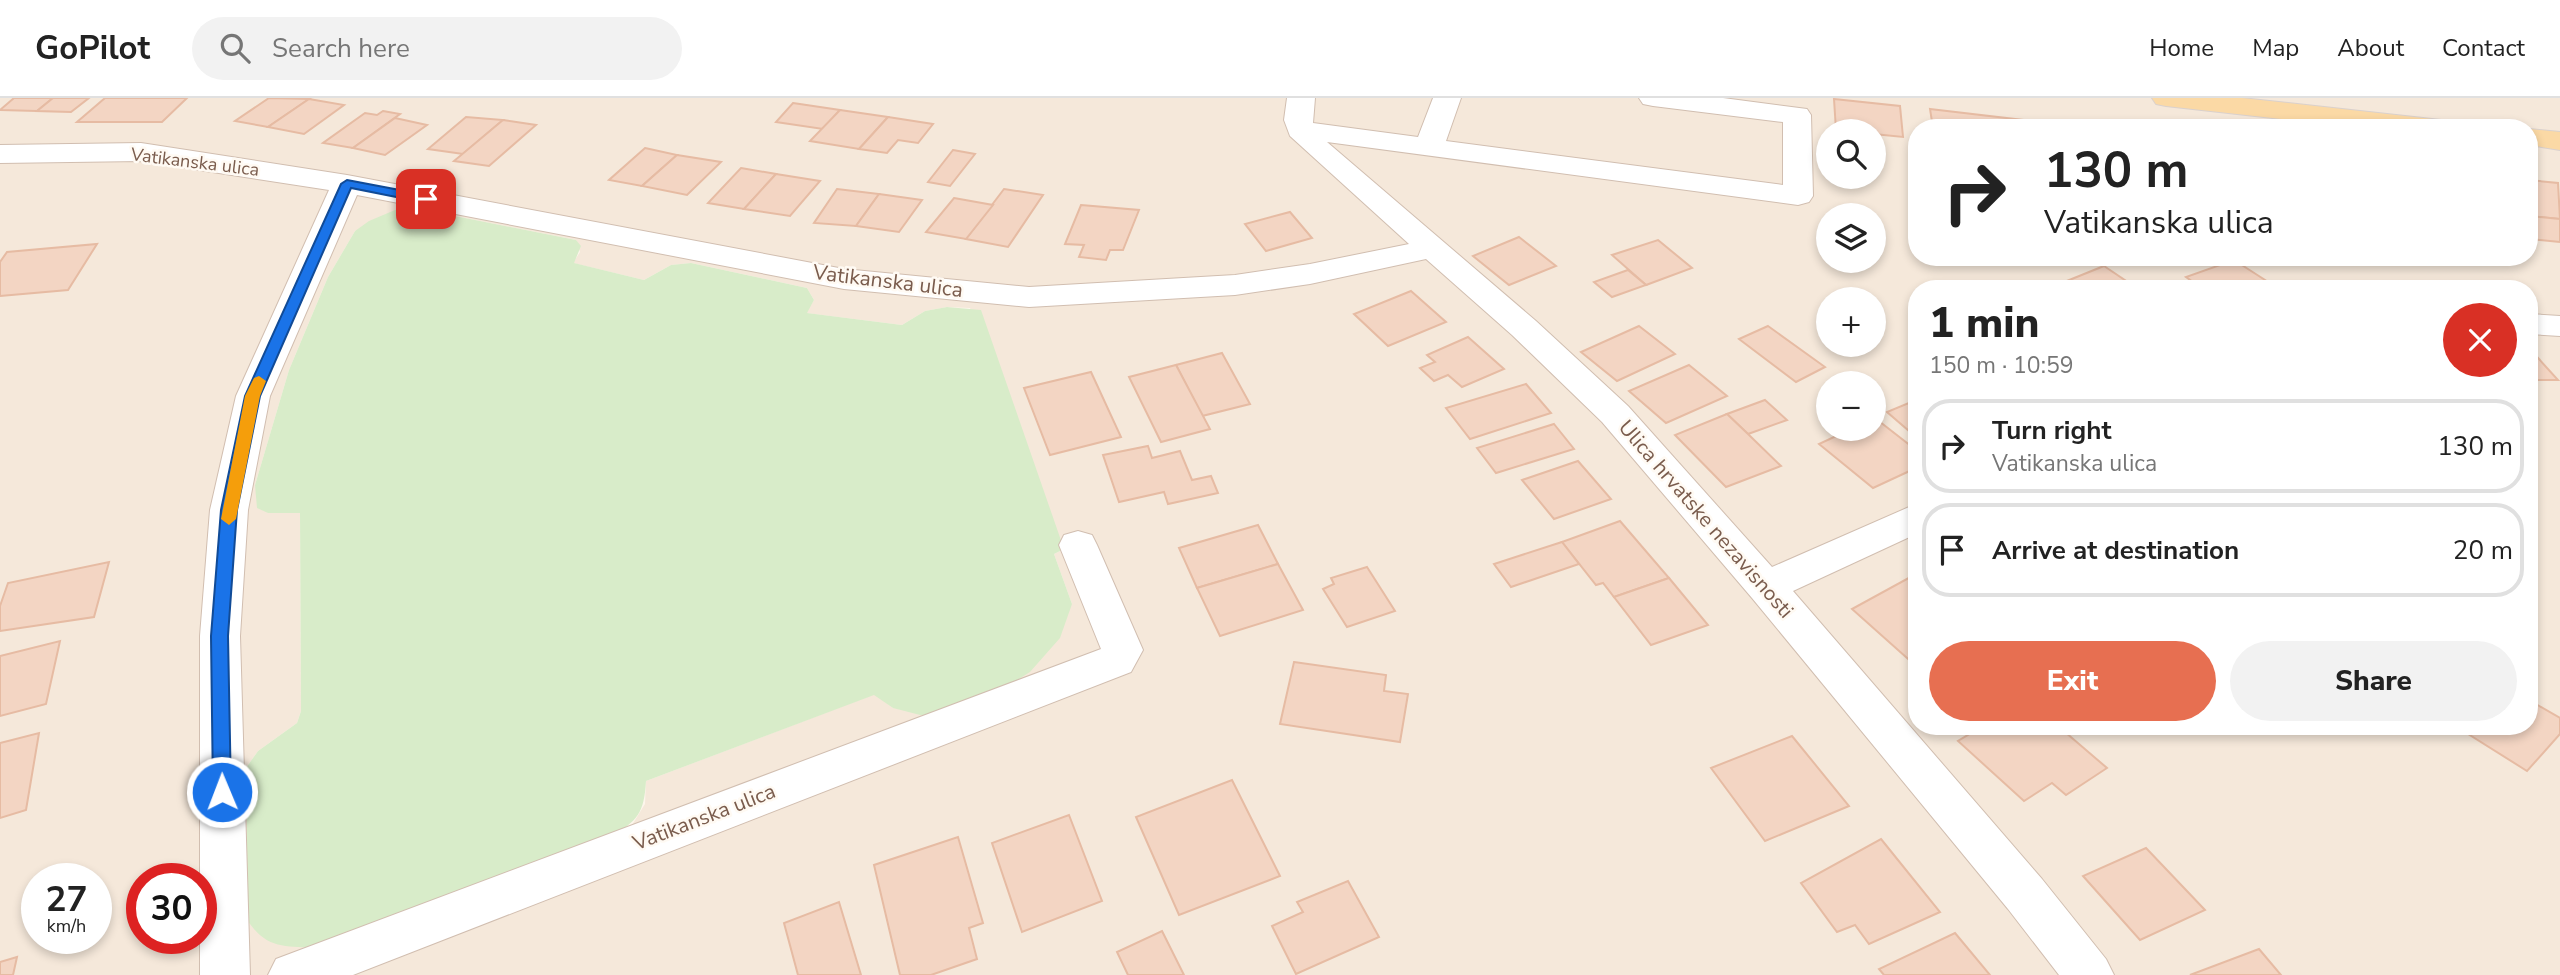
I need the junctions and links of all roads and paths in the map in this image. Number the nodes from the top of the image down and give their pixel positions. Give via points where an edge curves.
1 (1447, 98) edge
2 (1653, 98) edge
3 (2166, 98) edge
4 (1300, 114) edge
5 (2358, 119) edge
6 (2538, 138) edge
7 (2560, 141) edge
8 (1429, 147) junction
9 (0, 154) edge
10 (347, 184) junction
11 (1434, 248) junction
12 (2538, 325) edge
13 (2560, 326) edge
14 (1908, 523) edge
15 (1078, 545) dead end
16 (1766, 587) junction
17 (225, 975) edge
18 (293, 975) edge
19 (2089, 975) edge

1 - 8 street
2 - 8 street via 1797,115 1798,196
3 - 5 main road
4 - 8 street
4 - 11 street, Ulica hrvatske nezavisnosti
6 - 7 main road
9 - 10 street, Vatikanska ulica via 141,152
10 - 11 street, Vatikanska ulica via 844,279 1029,297 1235,285
10 - 17 street via 253,396 229,510 220,636
11 - 16 street, Ulica hrvatske nezavisnosti via 1615,414
12 - 13 street
14 - 16 street
15 - 18 street, Vatikanska ulica via 1122,650 1116,660
16 - 19 street, Ulica hrvatske nezavisnosti

